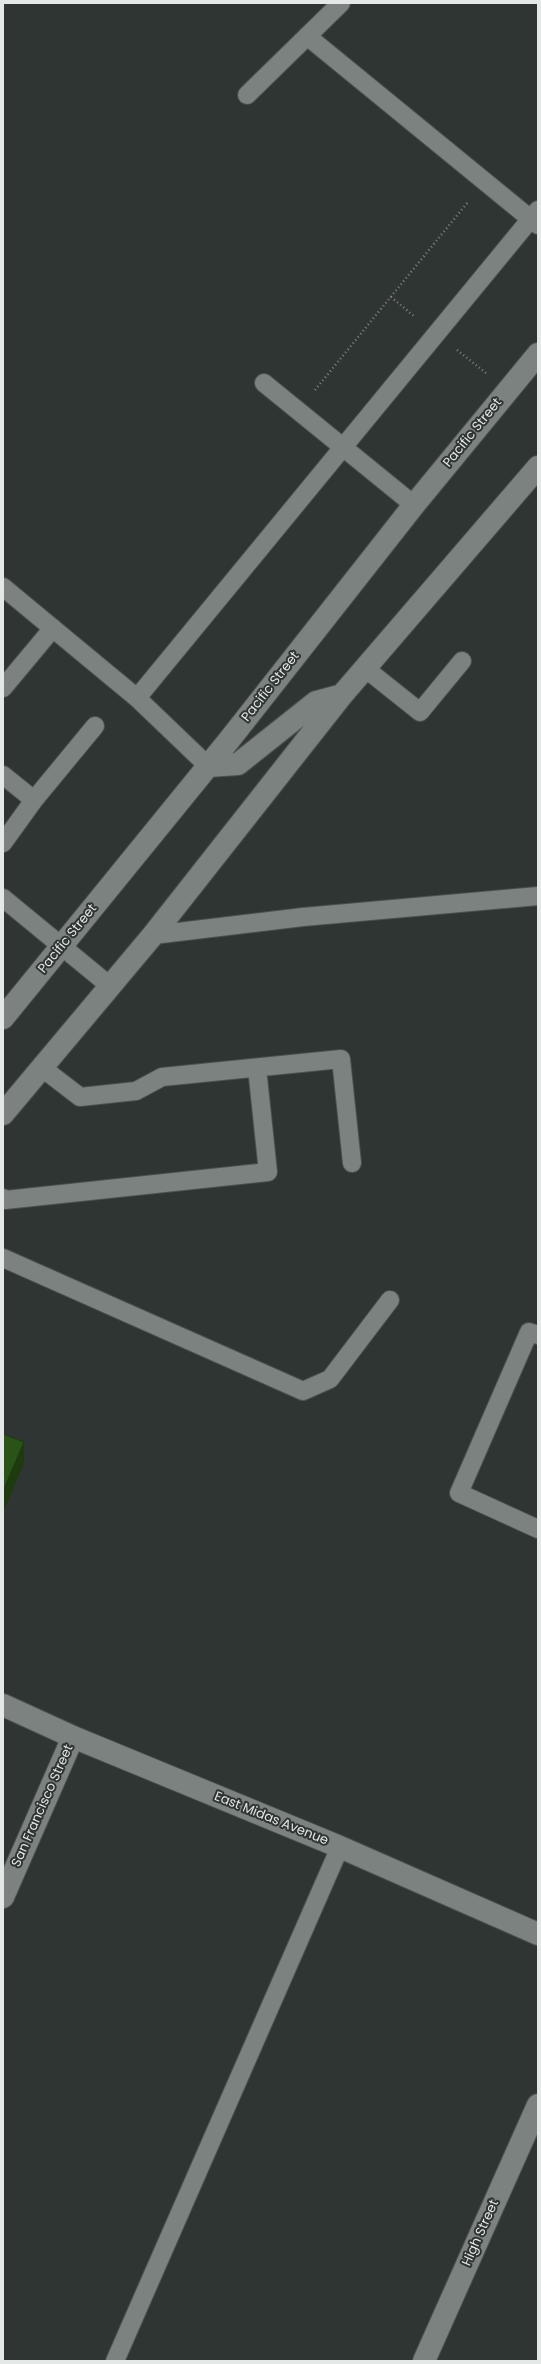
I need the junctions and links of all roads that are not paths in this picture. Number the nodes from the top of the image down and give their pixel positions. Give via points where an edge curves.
1 (341, 3) edge
2 (307, 36) junction
3 (247, 95) dead end
4 (536, 218) edge
5 (538, 354) edge
6 (264, 383) dead end
7 (344, 446) junction
8 (538, 467) edge
9 (414, 505) junction
10 (3, 587) edge
11 (53, 628) junction
12 (462, 661) dead end
13 (366, 669) junction
14 (3, 688) edge
15 (342, 695) junction
16 (136, 698) junction
17 (96, 726) dead end
18 (208, 766) junction
19 (3, 774) edge
20 (34, 800) junction
21 (3, 843) edge
22 (538, 896) edge
23 (3, 898) edge
24 (153, 935) junction
25 (63, 946) junction
26 (110, 986) junction
27 (3, 1018) edge
28 (41, 1067) junction
29 (257, 1068) junction
30 (3, 1114) edge
31 (352, 1163) dead end
32 (3, 1198) edge
33 (3, 1258) edge
34 (390, 1300) dead end
35 (538, 1336) edge
36 (538, 1529) edge
37 (3, 1705) edge
38 (73, 1737) junction
39 (340, 1848) junction
40 (3, 1897) edge
41 (538, 1934) edge
42 (538, 2105) edge
43 (115, 2361) edge
44 (424, 2361) edge

1 - 2 lane
2 - 3 lane
2 - 4 lane via 485,181
4 - 7 lane
5 - 9 main road, Pacific Street
6 - 7 lane
7 - 9 lane
7 - 16 lane
8 - 13 main road
9 - 18 main road, Pacific Street
10 - 11 lane
11 - 14 lane
11 - 16 lane
12 - 13 lane via 420,712
13 - 15 main road
15 - 18 main road via 316,702 238,764
15 - 24 main road
16 - 18 lane
17 - 20 lane
18 - 25 main road, Pacific Street
19 - 20 lane
20 - 21 lane
22 - 24 lane via 303,917
23 - 25 lane
24 - 26 main road
25 - 26 lane
25 - 27 main road, Pacific Street
26 - 28 main road
28 - 29 lane via 80,1097 136,1091 162,1077
28 - 30 main road
29 - 31 lane via 341,1059
29 - 32 lane via 268,1172 5,1200
33 - 34 lane via 303,1391 330,1379
35 - 36 lane via 529,1332 459,1493
37 - 38 main road, East Midas Avenue
38 - 39 main road, East Midas Avenue
38 - 40 main road, San Francisco Street
39 - 41 main road, East Midas Avenue
39 - 43 lane
42 - 44 main road, High Street

